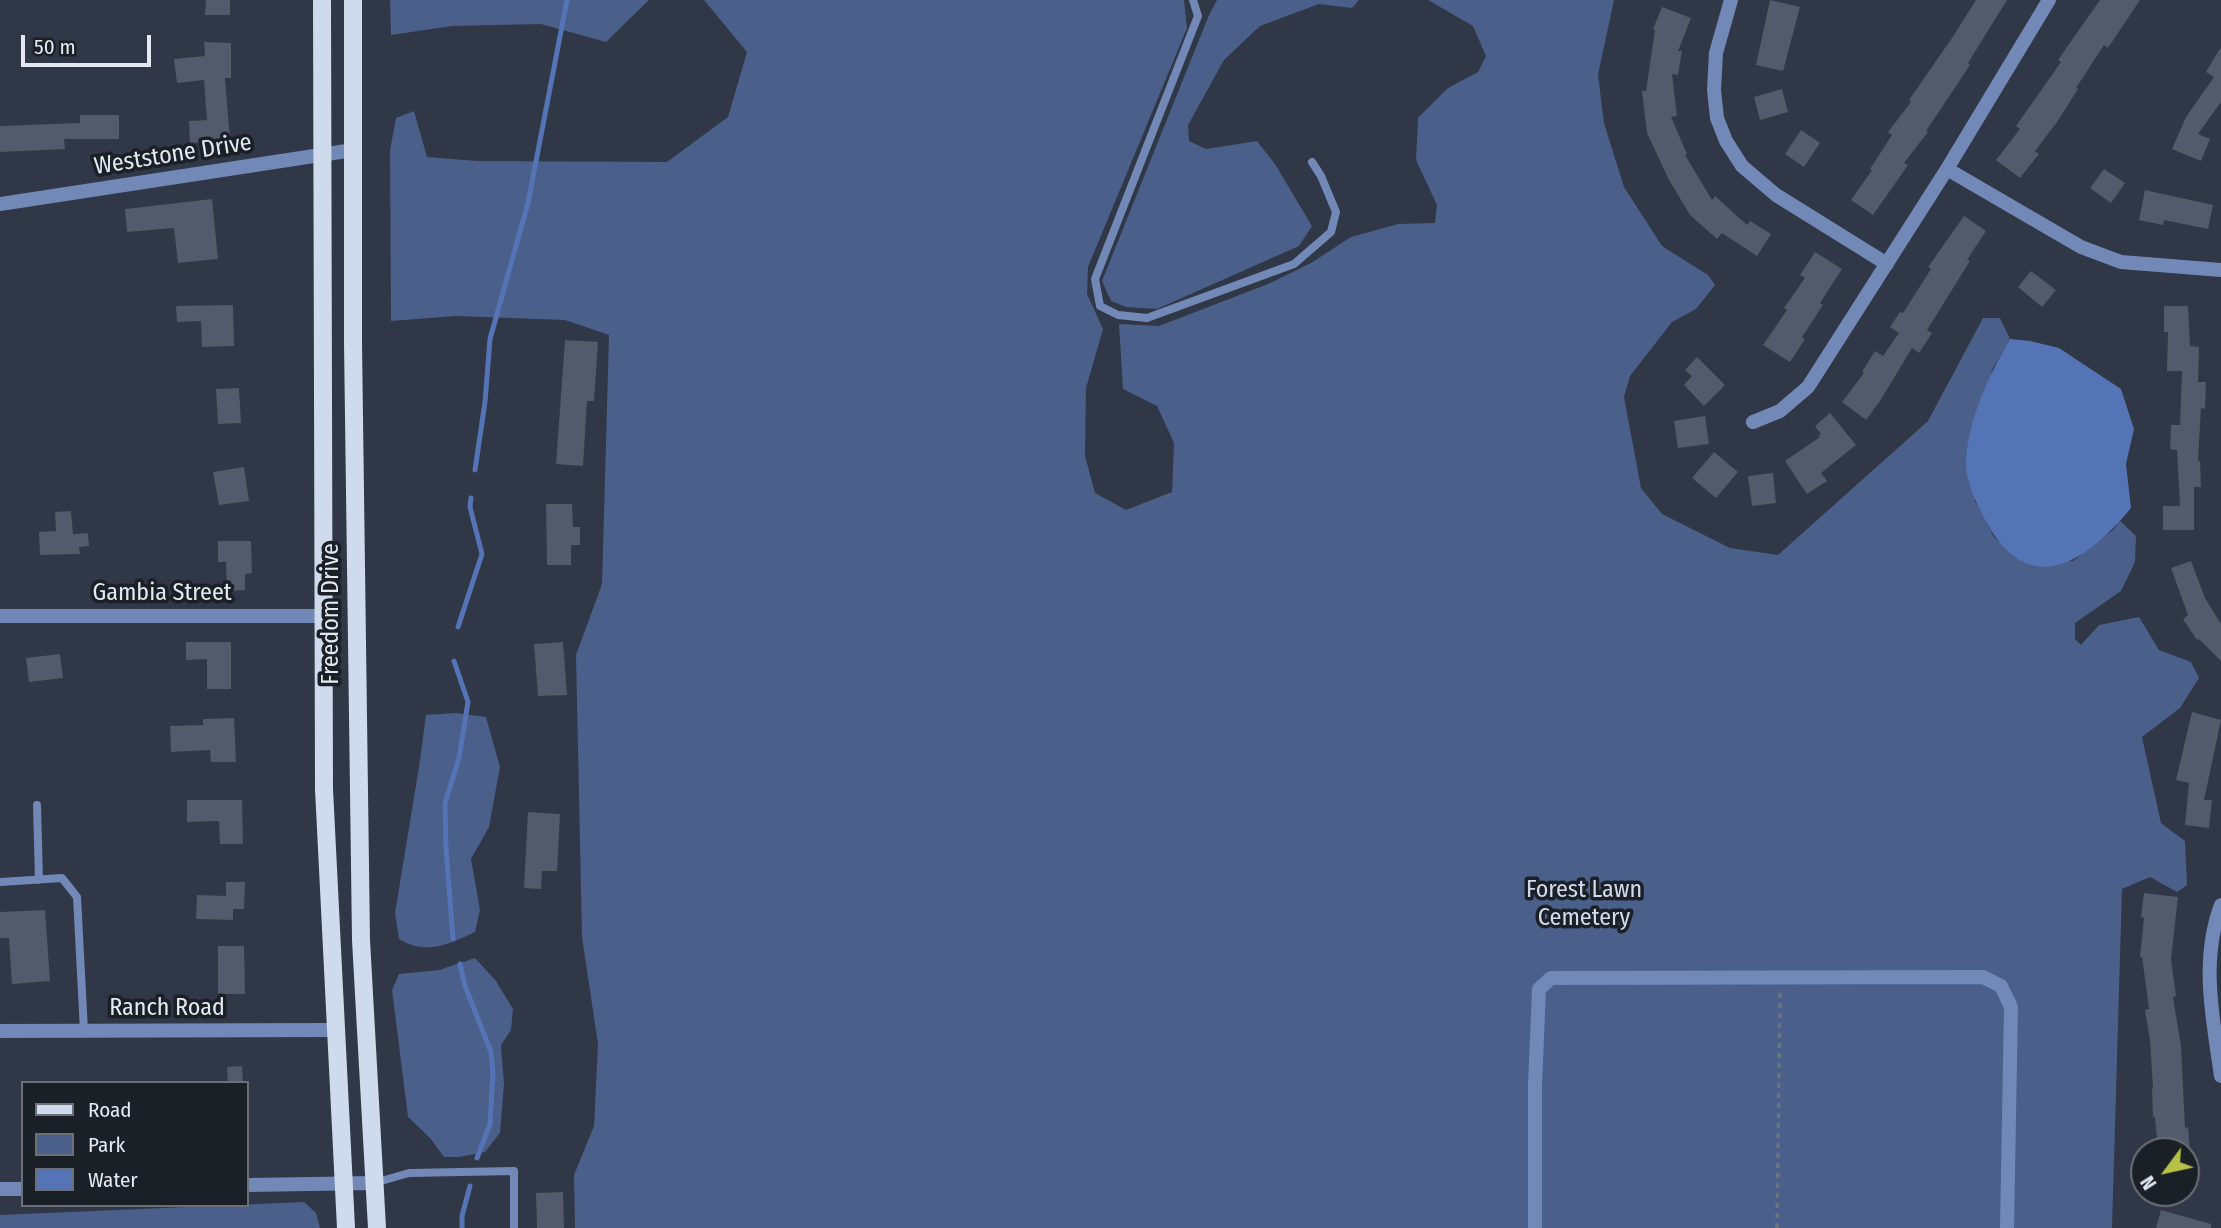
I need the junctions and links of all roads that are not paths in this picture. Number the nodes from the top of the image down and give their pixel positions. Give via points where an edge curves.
1 (322, 0) edge
2 (353, 0) edge
3 (1193, 0) edge
4 (1731, 0) edge
5 (2049, 0) edge
6 (353, 150) junction
7 (323, 155) junction
8 (1312, 162) dead end
9 (1947, 169) junction
10 (0, 204) edge
11 (1887, 264) junction
12 (2221, 270) edge
13 (1753, 422) dead end
14 (0, 616) edge
15 (323, 616) junction
16 (37, 805) dead end
17 (39, 880) junction
18 (0, 882) edge
19 (2221, 905) edge
20 (335, 1030) junction
21 (0, 1031) edge
22 (84, 1031) junction
23 (2221, 1076) edge
24 (374, 1182) junction
25 (343, 1183) junction
26 (248, 1185) edge
27 (0, 1189) edge
28 (21, 1189) edge
29 (346, 1228) edge
30 (377, 1228) edge
31 (514, 1228) edge
32 (1535, 1228) edge
33 (2007, 1228) edge

1 - 7 main road, Freedom Drive
2 - 6 main road, Freedom Drive
3 - 8 lane via 1198,16 1095,279 1100,306 1118,315 1147,318 1294,264 1331,232 1336,212
4 - 11 street via 1716,53 1714,90 1726,141 1742,166 1776,195
5 - 9 street
6 - 7 street, Weststone Drive
6 - 24 main road, Freedom Drive via 360,940
7 - 10 street, Weststone Drive
7 - 15 main road, Freedom Drive
9 - 11 street
9 - 12 street via 2081,247 2121,262
11 - 13 street via 1808,387 1780,411
14 - 15 street, Gambia Street
15 - 20 main road, Freedom Drive via 324,789
16 - 17 lane
17 - 18 lane
17 - 22 lane via 62,878 77,897
19 - 23 street via 2210,945 2209,989
20 - 22 street, Ranch Road
20 - 25 main road, Freedom Drive
21 - 22 street, Ranch Road
24 - 25 street
24 - 30 main road, Freedom Drive
24 - 31 lane via 409,1173 514,1171
25 - 26 street
25 - 29 main road, Freedom Drive
27 - 28 street
32 - 33 street via 1539,989 1551,978 1781,977 1983,977 2001,986 2011,1007

